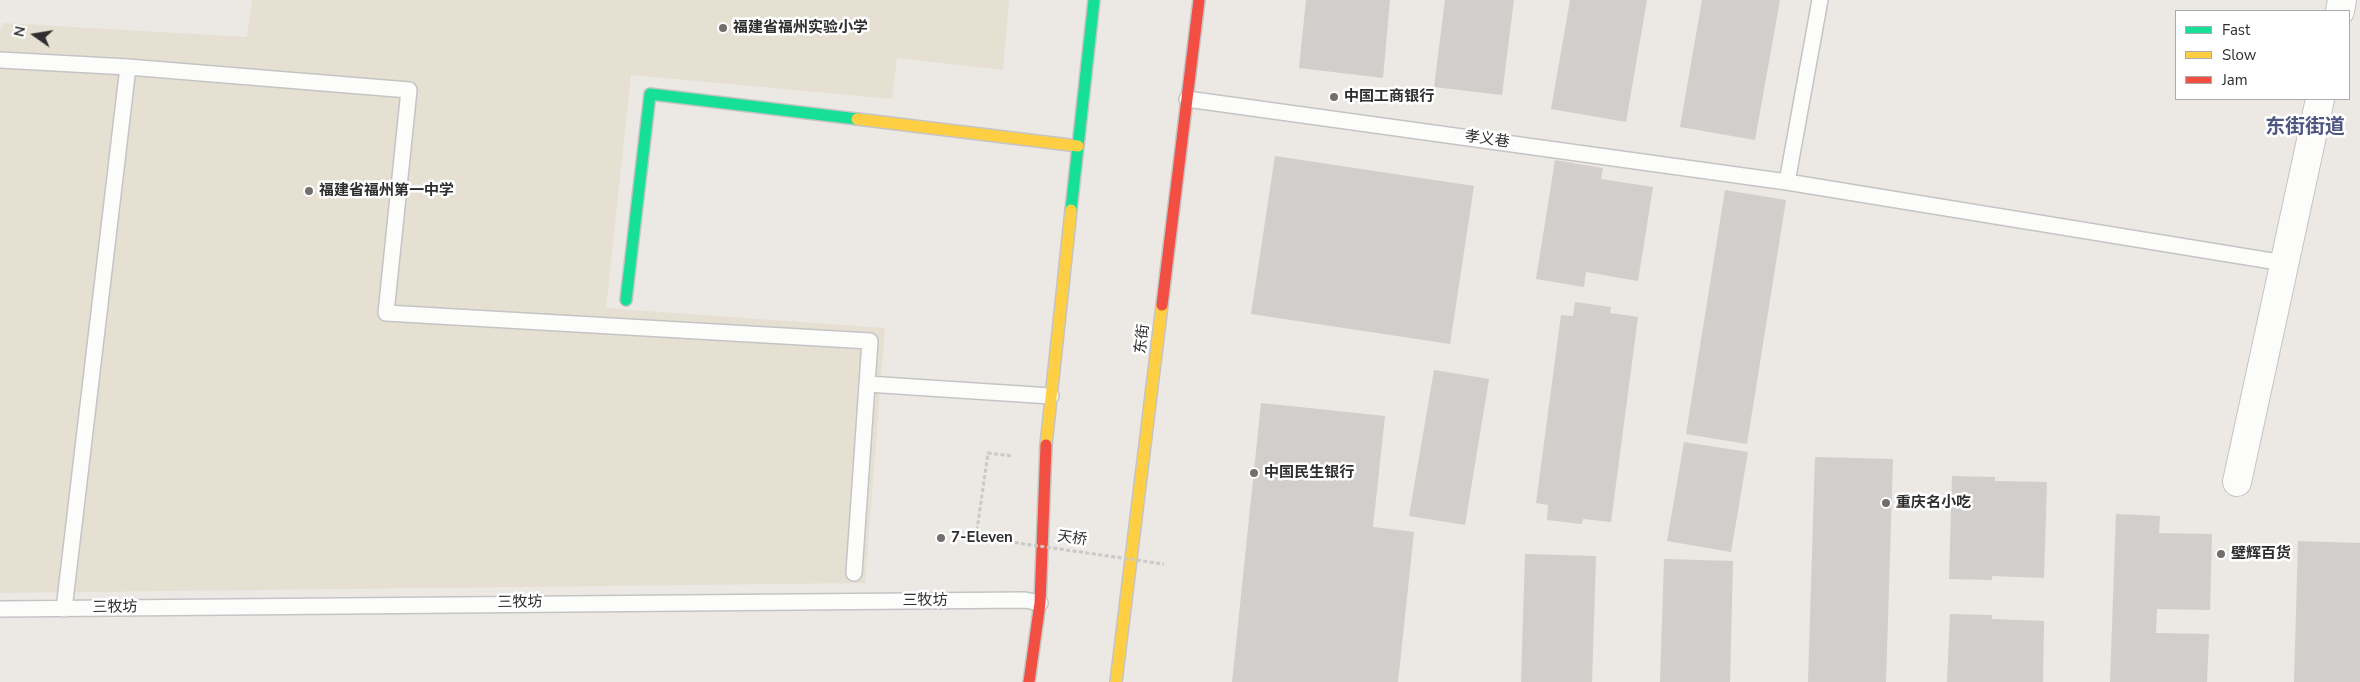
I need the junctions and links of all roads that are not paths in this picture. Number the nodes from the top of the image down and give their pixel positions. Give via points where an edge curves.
1 (1094, 0) edge
2 (1199, 0) edge
3 (1820, 0) edge
4 (0, 60) edge
5 (128, 67) junction
6 (1187, 99) junction
7 (2320, 100) edge
8 (1078, 146) junction
9 (1787, 182) junction
10 (2284, 263) junction
11 (626, 300) dead end
12 (867, 384) junction
13 (1051, 396) junction
14 (2237, 482) dead end
15 (854, 573) dead end
16 (1040, 603) junction
17 (0, 609) edge
18 (64, 609) junction
19 (1029, 682) edge
20 (1116, 682) edge

1 - 8 main road
2 - 6 main road, 东街
3 - 9 lane
4 - 5 lane
5 - 12 lane via 408,90 386,313 870,341
5 - 18 lane
6 - 9 lane, 孝义巷
6 - 20 main road, 东街
7 - 10 street
8 - 11 main road via 650,94
8 - 13 main road
9 - 10 lane, 孝义巷
10 - 14 street
12 - 13 lane
12 - 15 lane
13 - 16 main road via 1044,460
16 - 18 lane, 三牧坊 via 1025,600
16 - 19 main road
17 - 18 lane, 三牧坊

